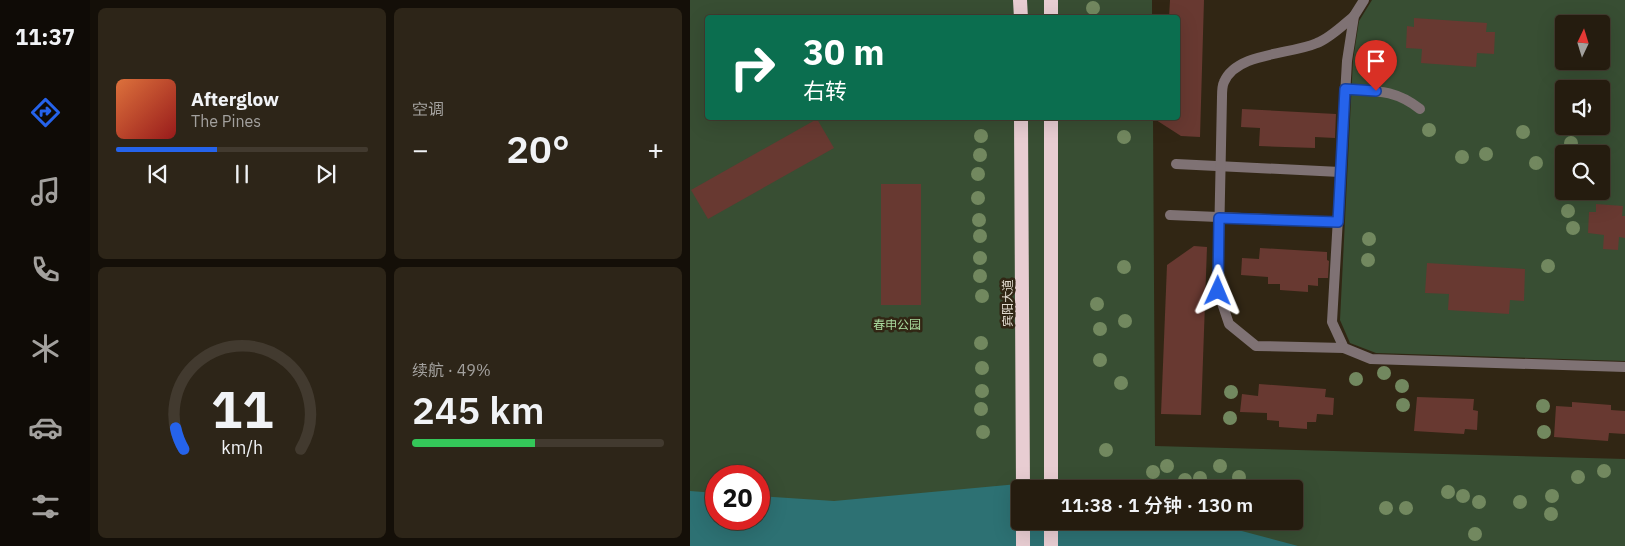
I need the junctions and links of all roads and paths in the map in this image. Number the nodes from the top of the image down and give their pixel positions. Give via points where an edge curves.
1 (1020, 0) edge
2 (1051, 0) edge
3 (1364, 0) edge
4 (1021, 15) edge
5 (1051, 15) edge
6 (1354, 16) junction
7 (1345, 89) junction
8 (1420, 109) dead end
9 (1021, 120) edge
10 (1051, 120) edge
11 (1176, 164) dead end
12 (1220, 165) junction
13 (1340, 172) junction
14 (1170, 215) dead end
15 (1219, 218) junction
16 (1338, 222) junction
17 (1344, 348) junction
18 (1625, 367) edge
19 (1023, 480) edge
20 (1051, 480) edge
21 (1023, 530) edge
22 (1051, 530) edge
23 (1022, 546) edge
24 (1051, 546) edge

1 - 4 highway
2 - 5 highway
3 - 6 lane
6 - 7 lane
6 - 12 lane via 1318,43 1238,65 1224,82
7 - 8 lane via 1388,92 1408,99
7 - 13 lane
9 - 19 highway, 宾阳大道
10 - 20 highway
11 - 12 lane
12 - 13 lane
12 - 15 lane
13 - 16 lane
14 - 15 lane
15 - 16 lane
15 - 17 lane via 1218,291 1229,324 1256,346
16 - 17 lane via 1332,322
17 - 18 lane via 1371,359
21 - 23 highway
22 - 24 highway

